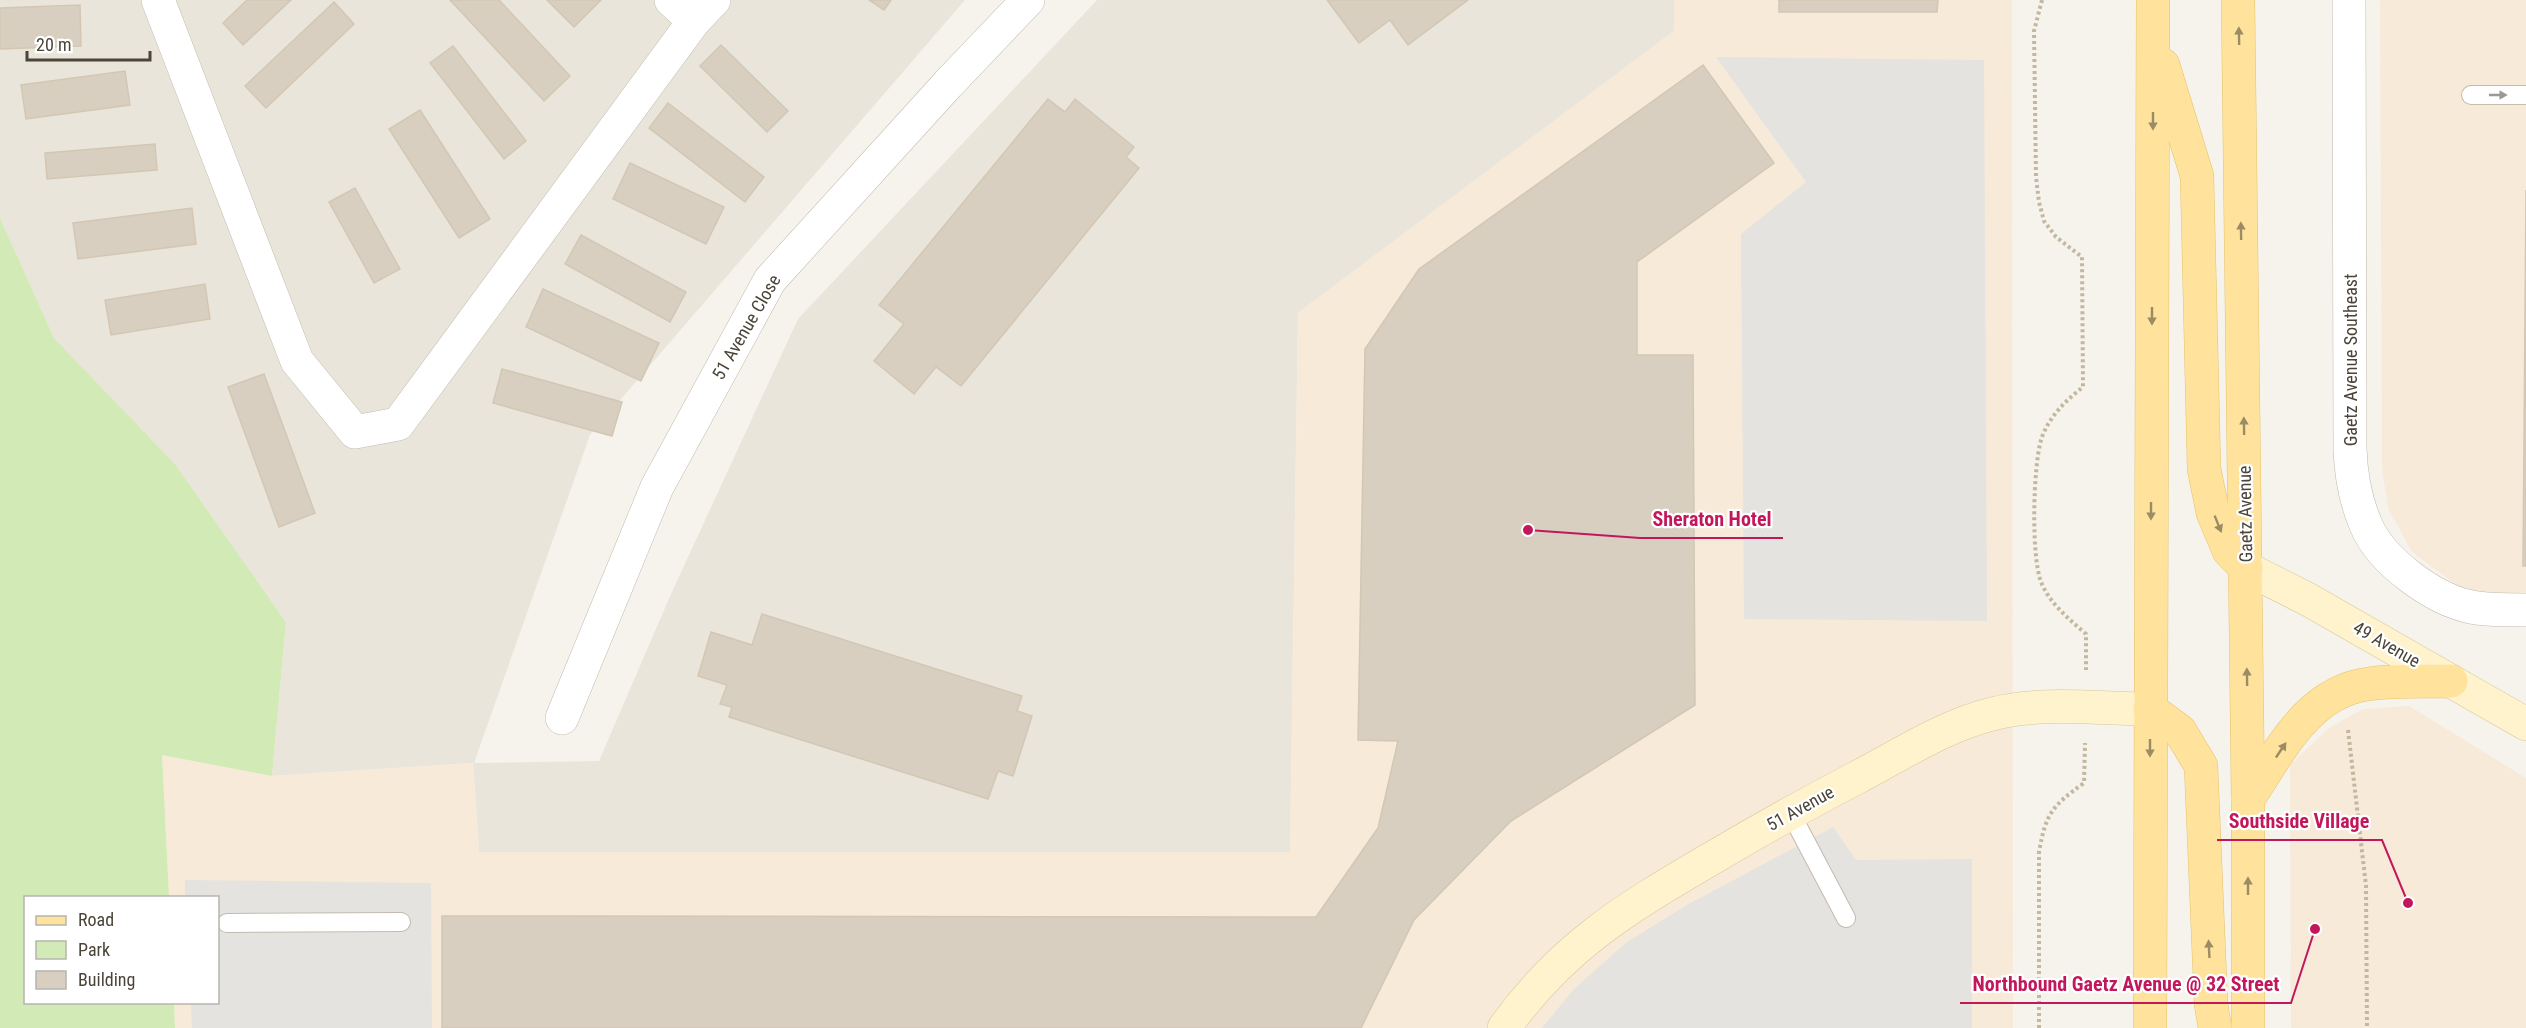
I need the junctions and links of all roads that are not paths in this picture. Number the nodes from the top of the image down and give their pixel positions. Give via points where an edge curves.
1 (158, 0) edge
2 (1028, 0) edge
3 (2153, 0) edge
4 (2238, 0) edge
5 (2349, 0) edge
6 (693, 7) edge
7 (2153, 33) junction
8 (2471, 95) dead end
9 (2526, 95) edge
10 (2246, 568) junction
11 (2526, 609) edge
12 (2451, 681) junction
13 (2150, 709) junction
14 (562, 718) dead end
15 (2526, 724) edge
16 (2248, 799) junction
17 (1790, 812) junction
18 (1846, 918) dead end
19 (401, 922) dead end
20 (227, 923) dead end
21 (1504, 1028) edge
22 (2150, 1028) edge
23 (2215, 1028) edge
24 (2248, 1028) edge

1 - 6 street via 297,361 355,432 398,424
2 - 14 street, 51 Avenue Close via 770,280 657,488
3 - 7 main road
10 -> 4 main road, Gaetz Avenue
5 - 11 street, Gaetz Avenue Southeast via 2350,449 2355,497 2378,544 2435,595 2473,608
7 -> 10 main road via 2197,176 2204,469 2213,513 2229,551
7 -> 13 main road
8 -> 9 lane
10 - 12 street, 49 Avenue
16 -> 10 main road, Gaetz Avenue
12 - 15 street, 49 Avenue
16 -> 12 main road via 2298,724 2333,694 2367,684
13 - 17 street, 51 Avenue via 2022,708 1991,714 1959,724
13 -> 22 main road
23 -> 13 main road via 2201,766 2180,730
24 -> 16 main road, Gaetz Avenue
17 - 18 lane
17 - 21 street, 51 Avenue via 1620,913 1553,968
19 - 20 lane

